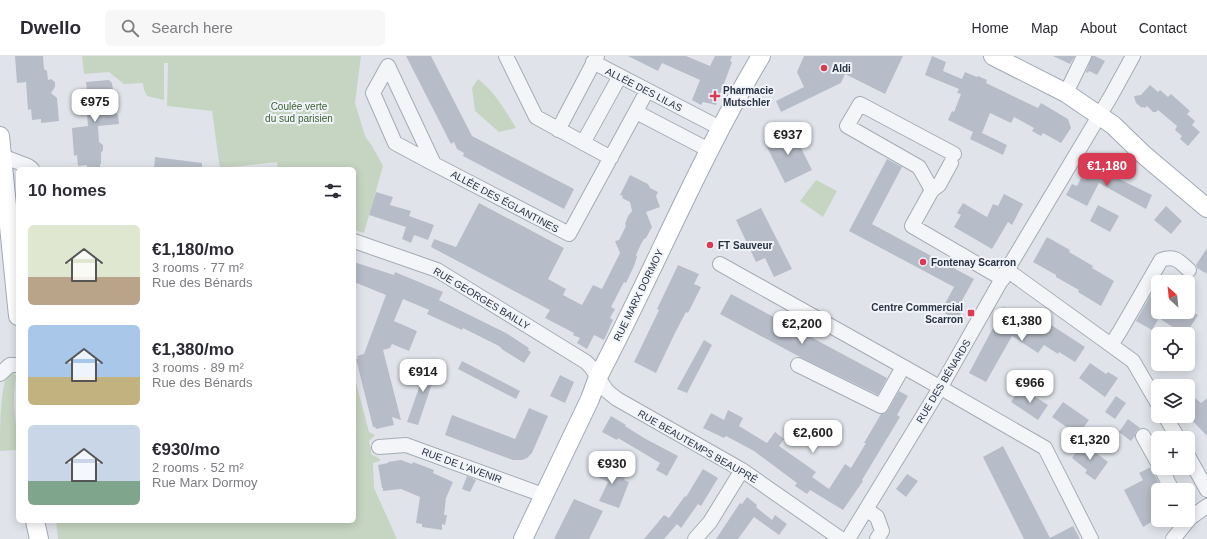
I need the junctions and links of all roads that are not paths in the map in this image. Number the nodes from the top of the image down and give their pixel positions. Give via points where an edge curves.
1 (506, 56) edge
2 (762, 56) edge
3 (993, 56) edge
4 (1084, 56) edge
5 (1133, 56) edge
6 (595, 59) edge
7 (620, 76) junction
8 (647, 91) junction
9 (1066, 93) junction
10 (636, 112) junction
11 (1100, 116) junction
12 (720, 128) junction
13 (558, 130) junction
14 (0, 136) edge
15 (583, 143) junction
16 (709, 150) junction
17 (2, 156) junction
18 (611, 158) junction
19 (434, 164) junction
20 (29, 167) edge
21 (932, 190) junction
22 (1207, 208) edge
23 (356, 242) edge
24 (5, 244) edge
25 (720, 264) dead end
26 (1189, 270) dead end
27 (1005, 275) junction
28 (16, 305) edge
29 (1111, 344) junction
30 (798, 365) dead end
31 (16, 366) edge
32 (903, 368) junction
33 (0, 374) edge
34 (598, 377) junction
35 (940, 388) junction
36 (1151, 392) edge
37 (1143, 436) dead end
38 (379, 448) dead end
39 (1151, 450) edge
40 (1195, 469) edge
41 (742, 470) junction
42 (1207, 490) edge
43 (543, 495) junction
44 (1207, 506) edge
45 (866, 509) junction
46 (1195, 513) edge
47 (35, 523) edge
48 (46, 523) edge
49 (1182, 527) edge
50 (39, 539) edge
51 (44, 539) edge
52 (523, 539) edge
53 (695, 539) edge
54 (841, 539) edge
55 (848, 539) edge
56 (877, 539) edge
57 (1091, 539) edge
58 (1173, 539) edge

1 - 13 street via 536,117
2 - 12 main road, RUE MARX DORMOY
3 - 9 main road
4 - 9 street
5 - 11 street, RUE DES BÉNARDS
6 - 7 street, ALLÉE DES LILAS
6 - 13 street, ALLÉE DES LILAS
7 - 8 street, ALLÉE DES LILAS
7 - 15 street
8 - 10 street, ALLÉE DES ÉGLANTINES
8 - 12 street, ALLÉE DES LILAS
9 - 11 main road
10 - 16 street
10 - 18 street, ALLÉE DES ÉGLANTINES
11 - 22 main road
11 - 27 street, RUE DES BÉNARDS
12 - 16 main road, RUE MARX DORMOY
13 - 15 street
14 - 17 main road
15 - 18 street
16 - 34 main road, RUE MARX DORMOY
17 - 20 street
17 - 24 main road
18 - 19 street, ALLÉE DES ÉGLANTINES via 569,234
19 - 19 street via 394,143 373,93 388,66
21 - 21 street via 939,185 952,158 860,104 848,126 919,167
21 - 27 street via 912,226
23 - 34 street, RUE GEORGES BAILLY via 437,270 586,362
24 - 28 main road
25 - 32 street
26 - 29 street via 1177,260 1161,260
27 - 29 street
27 - 35 street, RUE DES BÉNARDS
29 - 36 street via 1133,361
30 - 32 street via 881,406
31 - 33 street via 10,365
32 - 35 street
34 - 41 street, RUE BEAUTEMPS BEAUPRÉ via 607,391 617,399
34 - 43 main road, RUE MARX DORMOY via 590,399
35 - 45 street, RUE DES BÉNARDS
35 - 57 street via 1045,448
37 - 39 street
38 - 43 street, RUE DE L'AVENIR via 406,445
40 - 42 street
41 - 53 street via 710,522
41 - 54 street, RUE BEAUTEMPS BEAUPRÉ
43 - 52 main road, RUE MARX DORMOY
44 - 46 street
45 - 55 street, RUE DES BÉNARDS
45 - 56 street via 877,516 882,531
47 - 50 main road
48 - 51 main road
49 - 58 street

